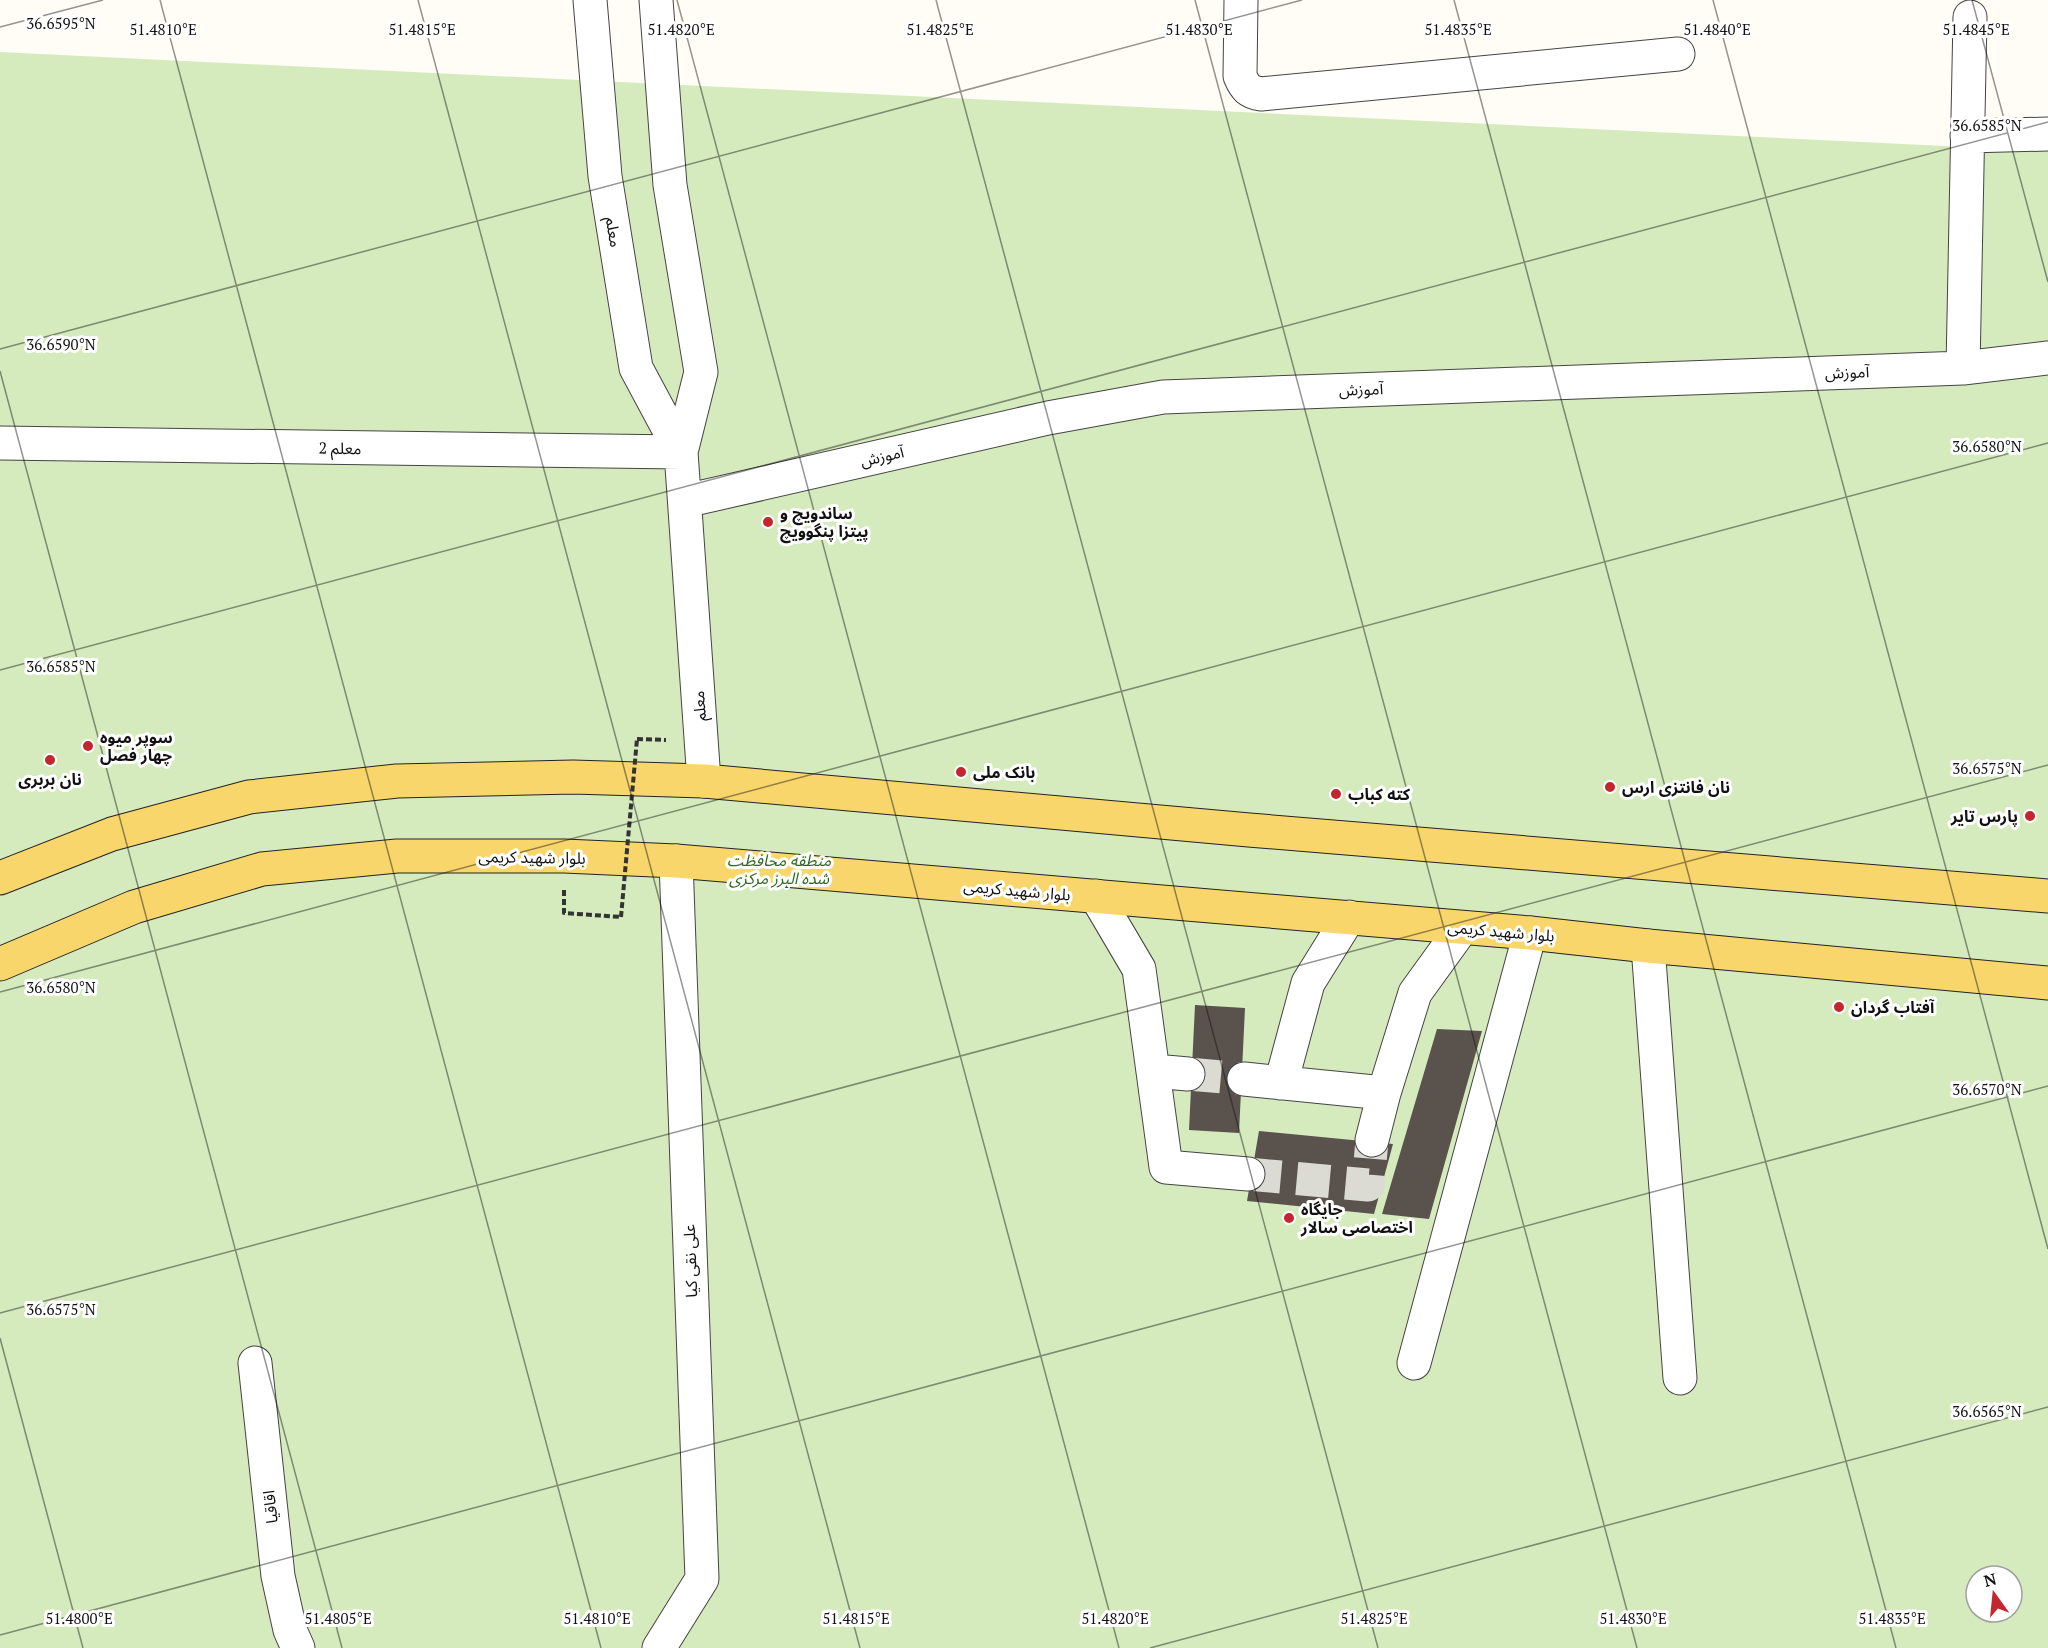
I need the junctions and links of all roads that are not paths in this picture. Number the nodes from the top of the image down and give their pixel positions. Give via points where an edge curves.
1 (578, 0) edge
2 (590, 0) edge
3 (656, 0) edge
4 (1241, 0) edge
5 (1970, 17) dead end
6 (1678, 54) dead end
7 (2048, 134) edge
8 (1967, 136) junction
9 (2048, 358) edge
10 (1963, 368) junction
11 (0, 443) edge
12 (681, 452) junction
13 (685, 501) junction
14 (705, 781) junction
15 (676, 861) junction
16 (0, 878) edge
17 (1096, 896) junction
18 (2048, 896) edge
19 (1348, 917) junction
20 (1462, 928) junction
21 (1530, 933) junction
22 (1648, 946) junction
23 (0, 964) edge
24 (2048, 983) edge
25 (1154, 1071) junction
26 (1188, 1074) tunnel mouth
27 (1244, 1080) tunnel mouth
28 (1281, 1083) junction
29 (1384, 1093) junction
30 (1372, 1140) tunnel mouth
31 (1248, 1174) tunnel mouth
32 (255, 1363) dead end
33 (1414, 1363) dead end
34 (1680, 1378) dead end
35 (298, 1648) edge
36 (659, 1648) edge

1 - 2 street
2 - 12 street, معلم via 605,176 636,368
3 - 12 street, معلم via 670,185 700,372
4 - 6 street via 1240,76 1251,92 1261,94
5 - 8 street
7 - 8 street
8 - 10 street
9 - 10 street, آموزش
10 - 13 street, آموزش via 1163,397 1048,418
11 - 12 street, معلم 2
12 - 13 street, معلم
13 - 14 street, معلم
14 - 16 main road via 573,777 397,781 249,797 112,834
14 - 18 main road
15 - 17 main road, بلوار شهید کریمی
15 - 23 main road, بلوار شهید کریمی via 397,856 262,869 134,907
15 - 36 street, علی نقی کیا via 702,1578
17 - 19 main road, بلوار شهید کریمی
17 - 25 street via 1139,969
19 - 20 main road, بلوار شهید کریمی
19 - 28 street via 1308,983
20 - 21 main road, بلوار شهید کریمی
20 - 29 street via 1415,993
21 - 22 main road, بلوار شهید کریمی
21 - 33 street
22 - 24 main road, بلوار شهید کریمی
22 - 34 street
25 - 26 street
25 - 31 street via 1166,1167
27 - 28 street
28 - 29 street
29 - 30 street
32 - 35 street, اقاقیا via 278,1576

